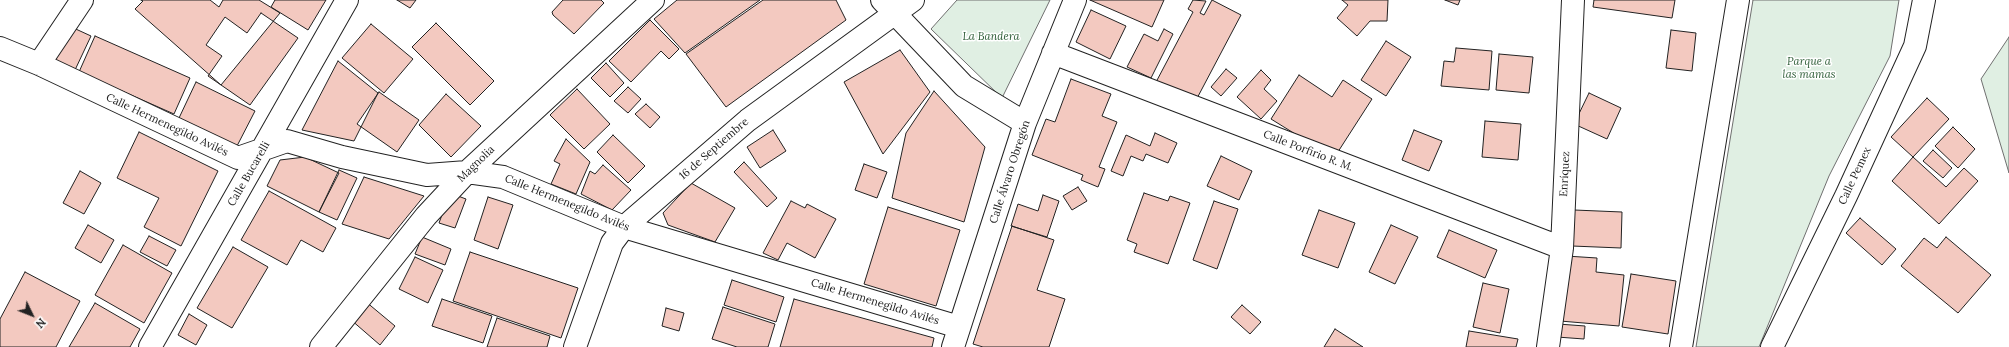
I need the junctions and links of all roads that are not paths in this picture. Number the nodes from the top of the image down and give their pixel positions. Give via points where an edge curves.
1 (82, 0) edge
2 (347, 0) edge
3 (653, 0) edge
4 (913, 0) edge
5 (1075, 0) edge
6 (1573, 0) edge
7 (1738, 0) edge
8 (1924, 0) edge
9 (888, 7) edge
10 (0, 48) edge
11 (1054, 53) junction
12 (39, 64) junction
13 (1025, 123) junction
14 (264, 148) junction
15 (467, 172) junction
16 (624, 227) junction
17 (1562, 248) junction
18 (956, 337) edge
19 (150, 347) edge
20 (320, 347) edge
21 (574, 347) edge
22 (1548, 347) edge
23 (1681, 347) edge
24 (1772, 347) edge

1 - 12 street
2 - 14 street, Calle Bucarelli
3 - 15 street, Magnolia
4 - 9 street, 16 de Septiembre
5 - 11 street, Calle Álvaro Obregón
6 - 17 street, Enríquez
7 - 23 street
8 - 24 street, Calle Pemex via 1915,46 1846,196
9 - 13 street via 964,86
9 - 16 street, 16 de Septiembre via 748,120
10 - 12 street, Calle Hermenegildo Avilés
11 - 13 street, Calle Álvaro Obregón
11 - 17 street, Calle Porfirio R. M.
12 - 14 street, Calle Hermenegildo Avilés via 238,158
13 - 18 street, Calle Álvaro Obregón
14 - 15 street, Calle Hermenegildo Avilés via 287,141 342,157 427,175
14 - 19 street, Calle Bucarelli
15 - 16 street, Calle Hermenegildo Avilés via 503,177
15 - 20 street, Magnolia via 426,216
16 - 18 street, Calle Hermenegildo Avilés
16 - 21 street, 16 de Septiembre via 612,243
17 - 22 street, Enríquez

